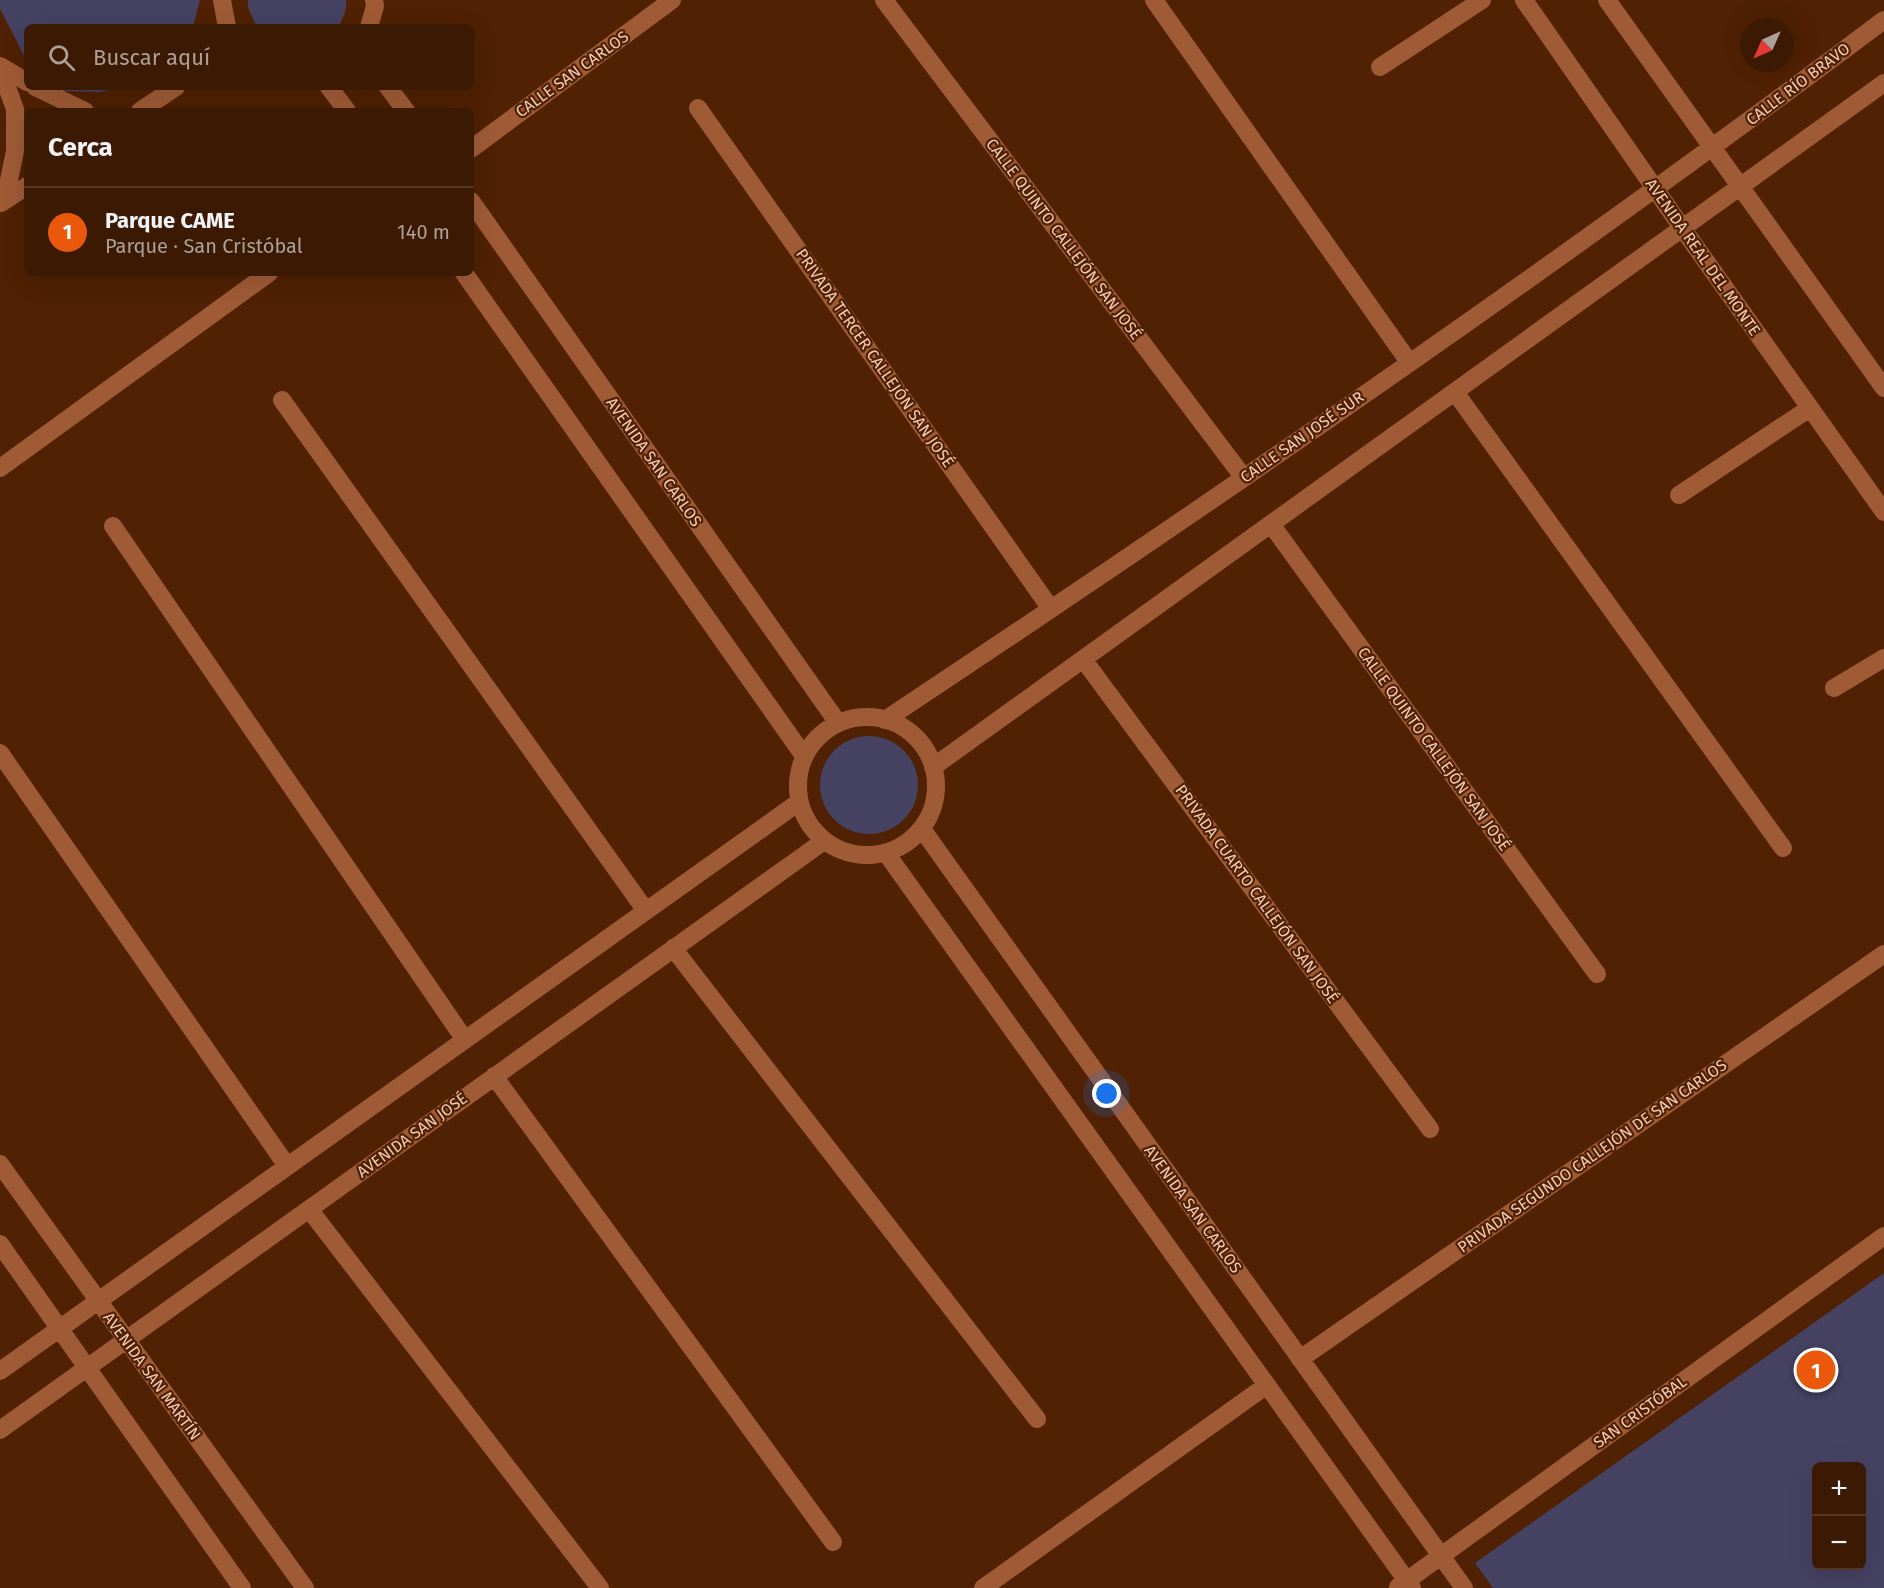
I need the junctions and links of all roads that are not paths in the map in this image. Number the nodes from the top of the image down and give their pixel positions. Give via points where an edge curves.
1 (222, 0) edge
2 (374, 0) edge
3 (672, 0) edge
4 (884, 0) edge
5 (1154, 0) edge
6 (1482, 0) edge
7 (1524, 0) edge
8 (1607, 0) edge
9 (1884, 20) edge
10 (226, 24) edge
11 (370, 24) edge
12 (0, 67) edge
13 (1380, 68) dead end
14 (24, 80) edge
15 (1884, 83) edge
16 (41, 90) edge
17 (172, 90) edge
18 (331, 90) edge
19 (390, 90) edge
20 (79, 108) edge
21 (144, 108) edge
22 (345, 108) edge
23 (404, 108) edge
24 (698, 108) dead end
25 (474, 147) edge
26 (1713, 148) junction
27 (1740, 187) junction
28 (24, 188) edge
29 (1654, 189) junction
30 (3, 202) edge
31 (474, 205) edge
32 (1683, 229) junction
33 (265, 276) edge
34 (466, 276) edge
35 (1409, 362) junction
36 (1884, 388) edge
37 (1455, 392) junction
38 (282, 400) dead end
39 (1809, 408) junction
40 (0, 468) edge
41 (1244, 478) junction
42 (1679, 495) dead end
43 (1884, 512) edge
44 (1271, 524) junction
45 (113, 526) dead end
46 (1051, 609) junction
47 (1884, 658) edge
48 (1083, 659) junction
49 (1834, 688) dead end
50 (885, 720) junction
51 (838, 723) junction
52 (0, 753) edge
53 (804, 756) junction
54 (933, 767) junction
55 (799, 802) junction
56 (922, 829) junction
57 (824, 841) junction
58 (1783, 848) dead end
59 (886, 853) junction
60 (646, 911) junction
61 (673, 948) junction
62 (1884, 954) edge
63 (1597, 974) dead end
64 (465, 1040) junction
65 (494, 1076) junction
66 (1431, 1129) dead end
67 (0, 1164) edge
68 (287, 1166) junction
69 (309, 1209) junction
70 (1884, 1236) edge
71 (0, 1244) edge
72 (99, 1302) junction
73 (60, 1328) junction
74 (127, 1340) junction
75 (1300, 1359) junction
76 (87, 1367) junction
77 (0, 1371) edge
78 (1267, 1385) junction
79 (1037, 1419) dead end
80 (0, 1430) edge
81 (833, 1542) dead end
82 (1441, 1556) junction
83 (1405, 1586) edge
84 (242, 1588) edge
85 (305, 1588) edge
86 (600, 1588) edge
87 (983, 1588) edge
88 (1464, 1588) edge

1 - 10 street
2 - 11 street
3 - 25 street, CALLE SAN CARLOS
4 - 41 street, CALLE QUINTO CALLEJÓN SAN JOSÉ
5 - 35 street
6 - 13 street
7 - 29 street, AVENIDA REAL DEL MONTE
8 - 26 street
9 - 26 street, CALLE RÍO BRAVO
12 - 14 street
12 - 30 street via 15,109 15,151
15 - 27 street
16 - 20 street
17 - 21 street
18 - 22 street
19 - 23 street
24 - 46 street, PRIVADA TERCER CALLEJÓN SAN JOSÉ
26 - 27 street
26 - 29 street, CALLE SAN JOSÉ SUR
27 - 32 street
27 - 36 street
28 - 30 street
29 - 32 street, AVENIDA REAL DEL MONTE
29 - 35 street, CALLE SAN JOSÉ SUR
31 - 51 street, AVENIDA SAN CARLOS
32 - 37 street
32 - 39 street, AVENIDA REAL DEL MONTE
33 - 40 street
34 - 53 street
35 - 41 street, CALLE SAN JOSÉ SUR
37 - 44 street
37 - 58 street
38 - 60 street
39 - 42 street
39 - 43 street, AVENIDA REAL DEL MONTE
41 - 46 street, CALLE SAN JOSÉ SUR
44 - 48 street
44 - 63 street, CALLE QUINTO CALLEJÓN SAN JOSÉ
45 - 64 street
46 - 50 street, CALLE SAN JOSÉ SUR
47 - 49 street
48 - 54 street
48 - 66 street, PRIVADA CUARTO CALLEJÓN SAN JOSÉ
50 - 51 street via 861,717
50 - 54 street via 907,730 923,747
51 - 53 street via 818,736
52 - 68 street
53 - 55 street via 797,779
54 - 56 street via 936,788 932,810
55 - 57 street via 809,825
55 - 60 street
56 - 59 street via 905,844
56 - 75 street, AVENIDA SAN CARLOS
57 - 59 street via 843,851 864,855
57 - 61 street, AVENIDA SAN JOSÉ
59 - 78 street
60 - 64 street
61 - 65 street, AVENIDA SAN JOSÉ
61 - 79 street
62 - 75 street, PRIVADA SEGUNDO CALLEJÓN DE SAN CARLOS
64 - 68 street
65 - 69 street, AVENIDA SAN JOSÉ
65 - 81 street
67 - 72 street, AVENIDA SAN MARTÍN
68 - 72 street
69 - 74 street, AVENIDA SAN JOSÉ
69 - 86 street
70 - 82 street, SAN CRISTÓBAL
71 - 73 street
72 - 73 street
72 - 74 street, AVENIDA SAN MARTÍN
73 - 76 street
73 - 77 street
74 - 76 street, AVENIDA SAN JOSÉ
74 - 85 street, AVENIDA SAN MARTÍN
75 - 82 street, AVENIDA SAN CARLOS
76 - 80 street, AVENIDA SAN JOSÉ
76 - 84 street
78 - 83 street
78 - 87 street
82 - 83 street, SAN CRISTÓBAL
82 - 88 street, AVENIDA SAN CARLOS

